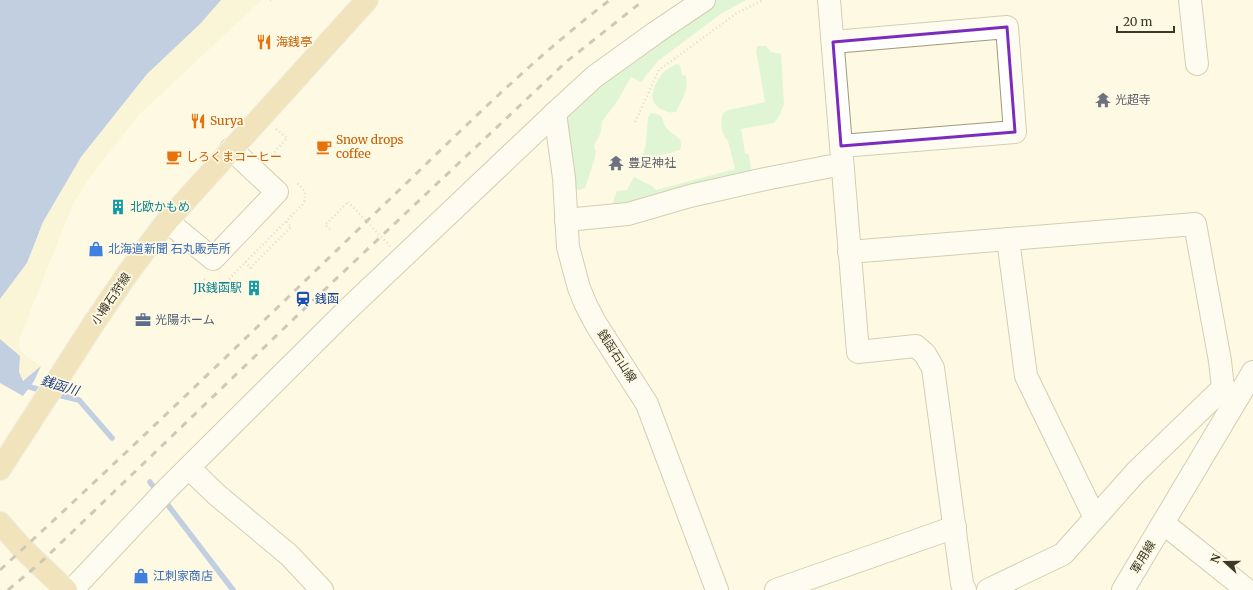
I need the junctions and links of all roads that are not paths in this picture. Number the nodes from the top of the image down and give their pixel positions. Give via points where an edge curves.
1 (367, 0) edge
2 (704, 0) edge
3 (829, 0) edge
4 (1190, 0) edge
5 (833, 42) junction
6 (1197, 64) dead end
7 (555, 113) junction
8 (231, 149) junction
9 (842, 155) junction
10 (566, 220) junction
11 (167, 221) junction
12 (1008, 239) junction
13 (849, 252) junction
14 (1253, 372) edge
15 (1230, 392) junction
16 (189, 468) junction
17 (0, 469) edge
18 (1096, 518) junction
19 (0, 523) edge
20 (1163, 523) junction
21 (955, 527) junction
22 (66, 590) edge
23 (72, 590) edge
24 (322, 590) edge
25 (717, 590) edge
26 (776, 590) edge
27 (965, 590) edge
28 (988, 590) edge
29 (1124, 590) edge
30 (1247, 590) edge

1 - 8 main road, 小樽石狩線
2 - 7 street via 594,77
3 - 5 street
4 - 6 street
5 - 9 street
5 - 9 street via 1007,27 1015,132
7 - 10 street, 銭函石山線 via 564,178
7 - 16 street via 344,313
8 - 11 main road, 小樽石狩線
8 - 11 street via 278,192 213,259
9 - 10 street via 765,179 690,196 628,214
9 - 13 street
10 - 25 street, 銭函石山線 via 568,247 579,288 596,324 648,404
11 - 17 main road, 小樽石狩線 via 124,279
12 - 13 street
12 - 15 street via 1195,224 1220,361
12 - 18 street via 1026,376
13 - 21 street via 858,352 916,346 925,354 933,368
14 - 15 street
15 - 18 street via 1136,472
15 - 20 street, 軍用線
16 - 23 street
16 - 24 street via 289,555
18 - 28 street via 1063,554
19 - 22 main road
20 - 29 street, 軍用線
20 - 30 street
21 - 26 street
21 - 27 street via 962,584

